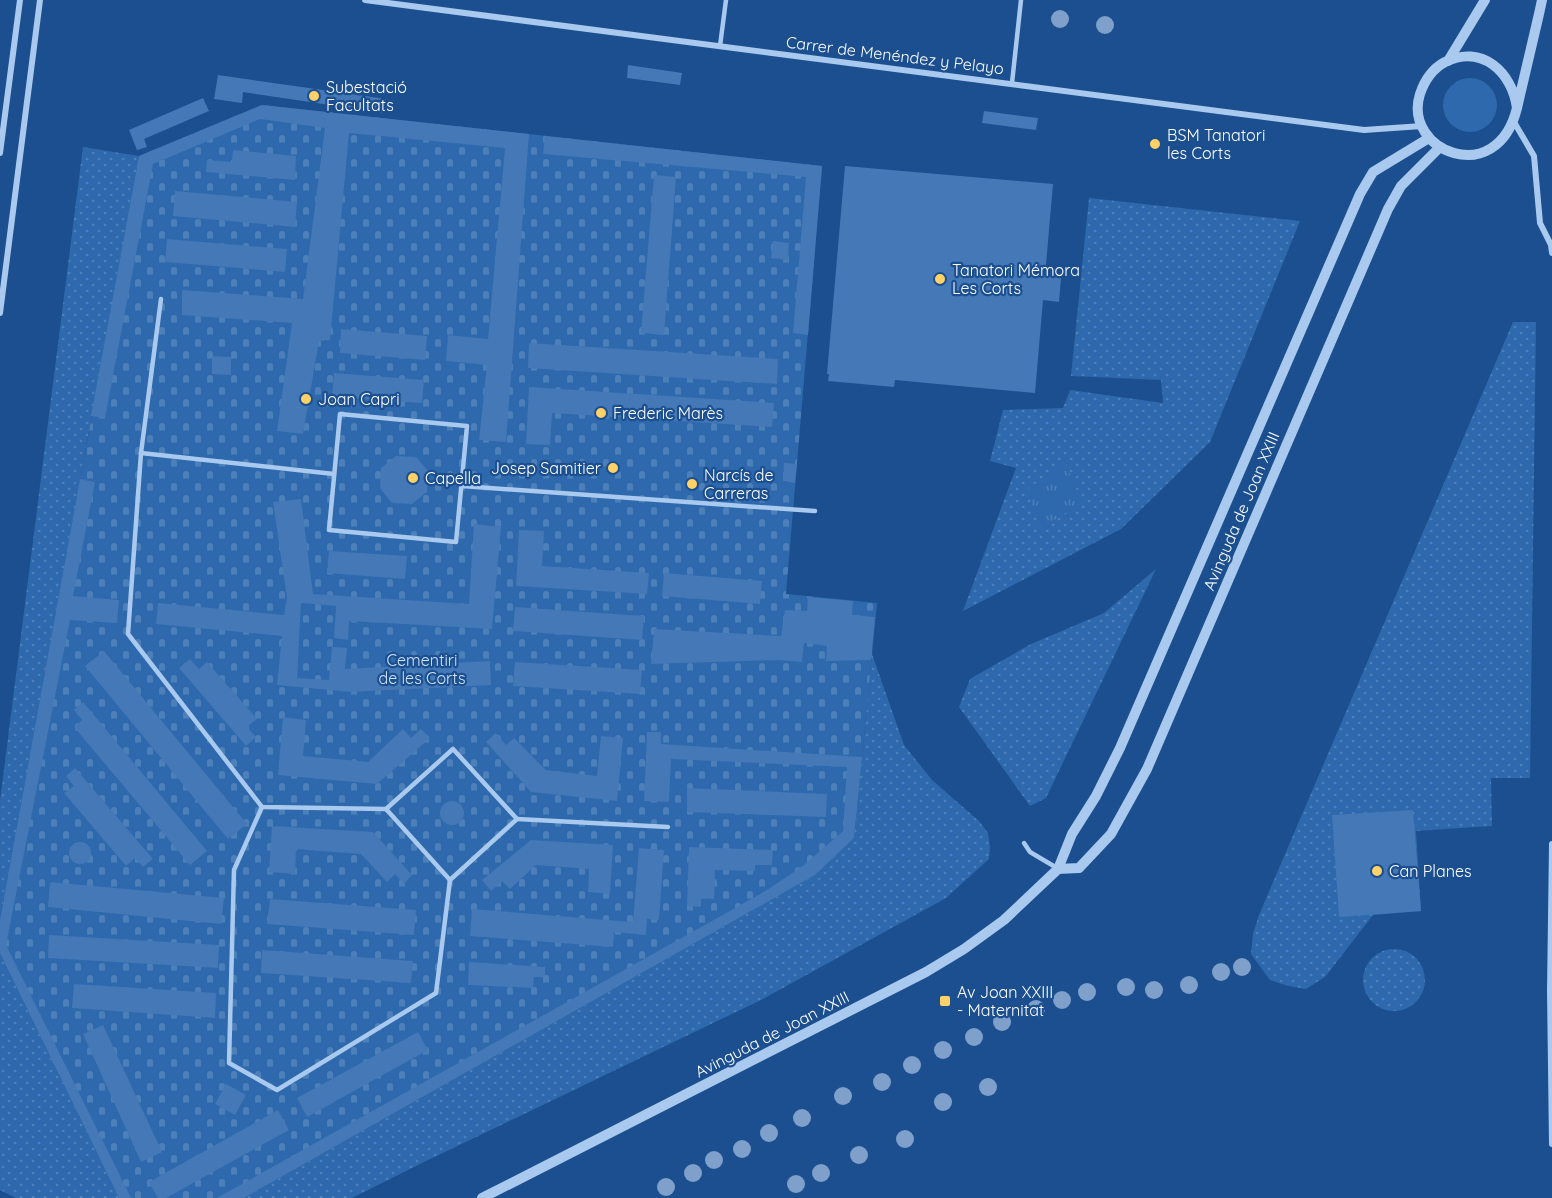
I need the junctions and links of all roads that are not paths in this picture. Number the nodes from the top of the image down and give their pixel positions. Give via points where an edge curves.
1 (20, 0) edge
2 (40, 0) edge
3 (365, 0) edge
4 (726, 0) edge
5 (1021, 0) edge
6 (1485, 0) edge
7 (1542, 0) edge
8 (720, 46) junction
9 (1448, 61) junction
10 (1011, 83) junction
11 (1517, 108) junction
12 (1514, 122) junction
13 (1422, 126) junction
14 (1429, 138) junction
15 (1440, 147) junction
16 (0, 153) edge
17 (1552, 253) edge
18 (161, 299) dead end
19 (0, 313) edge
20 (141, 453) junction
21 (334, 474) junction
22 (462, 486) junction
23 (815, 511) dead end
24 (262, 807) junction
25 (386, 809) junction
26 (517, 819) junction
27 (668, 827) dead end
28 (1024, 843) dead end
29 (1552, 844) edge
30 (1058, 869) junction
31 (450, 880) junction
32 (1552, 1144) edge
33 (482, 1198) edge

1 - 16 street
2 - 19 street
3 - 8 street, Carrer de Menéndez y Pelayo
4 - 8 lane
5 - 10 lane
6 - 9 street
7 - 11 street
8 - 10 street, Carrer de Menéndez y Pelayo
9 - 11 street via 1477,58 1502,72 1513,88
9 - 13 street via 1428,75 1422,86 1418,110
10 - 13 street, Carrer de Menéndez y Pelayo via 1364,130
11 - 12 street
12 - 15 street via 1507,136 1479,155 1458,155
12 - 17 street via 1534,156 1540,224
13 - 14 street
14 - 15 street
14 - 30 street, Avinguda de Joan XXIII via 1373,172 1360,194 1120,748 1072,834
15 - 30 street, Avinguda de Joan XXIII via 1401,186 1388,209 1147,770 1097,852 1079,868
18 - 20 lane
20 - 21 lane
20 - 24 lane via 128,634
21 - 22 lane via 329,530 456,542
21 - 22 lane via 340,414 467,426
22 - 23 lane
24 - 25 lane
24 - 31 lane via 234,870 229,1063 277,1090 436,993
25 - 26 lane via 453,748
25 - 31 lane
26 - 27 lane
26 - 31 lane
28 - 30 lane via 1030,852
29 - 32 street
30 - 33 street, Avinguda de Joan XXIII via 1004,920 926,972

